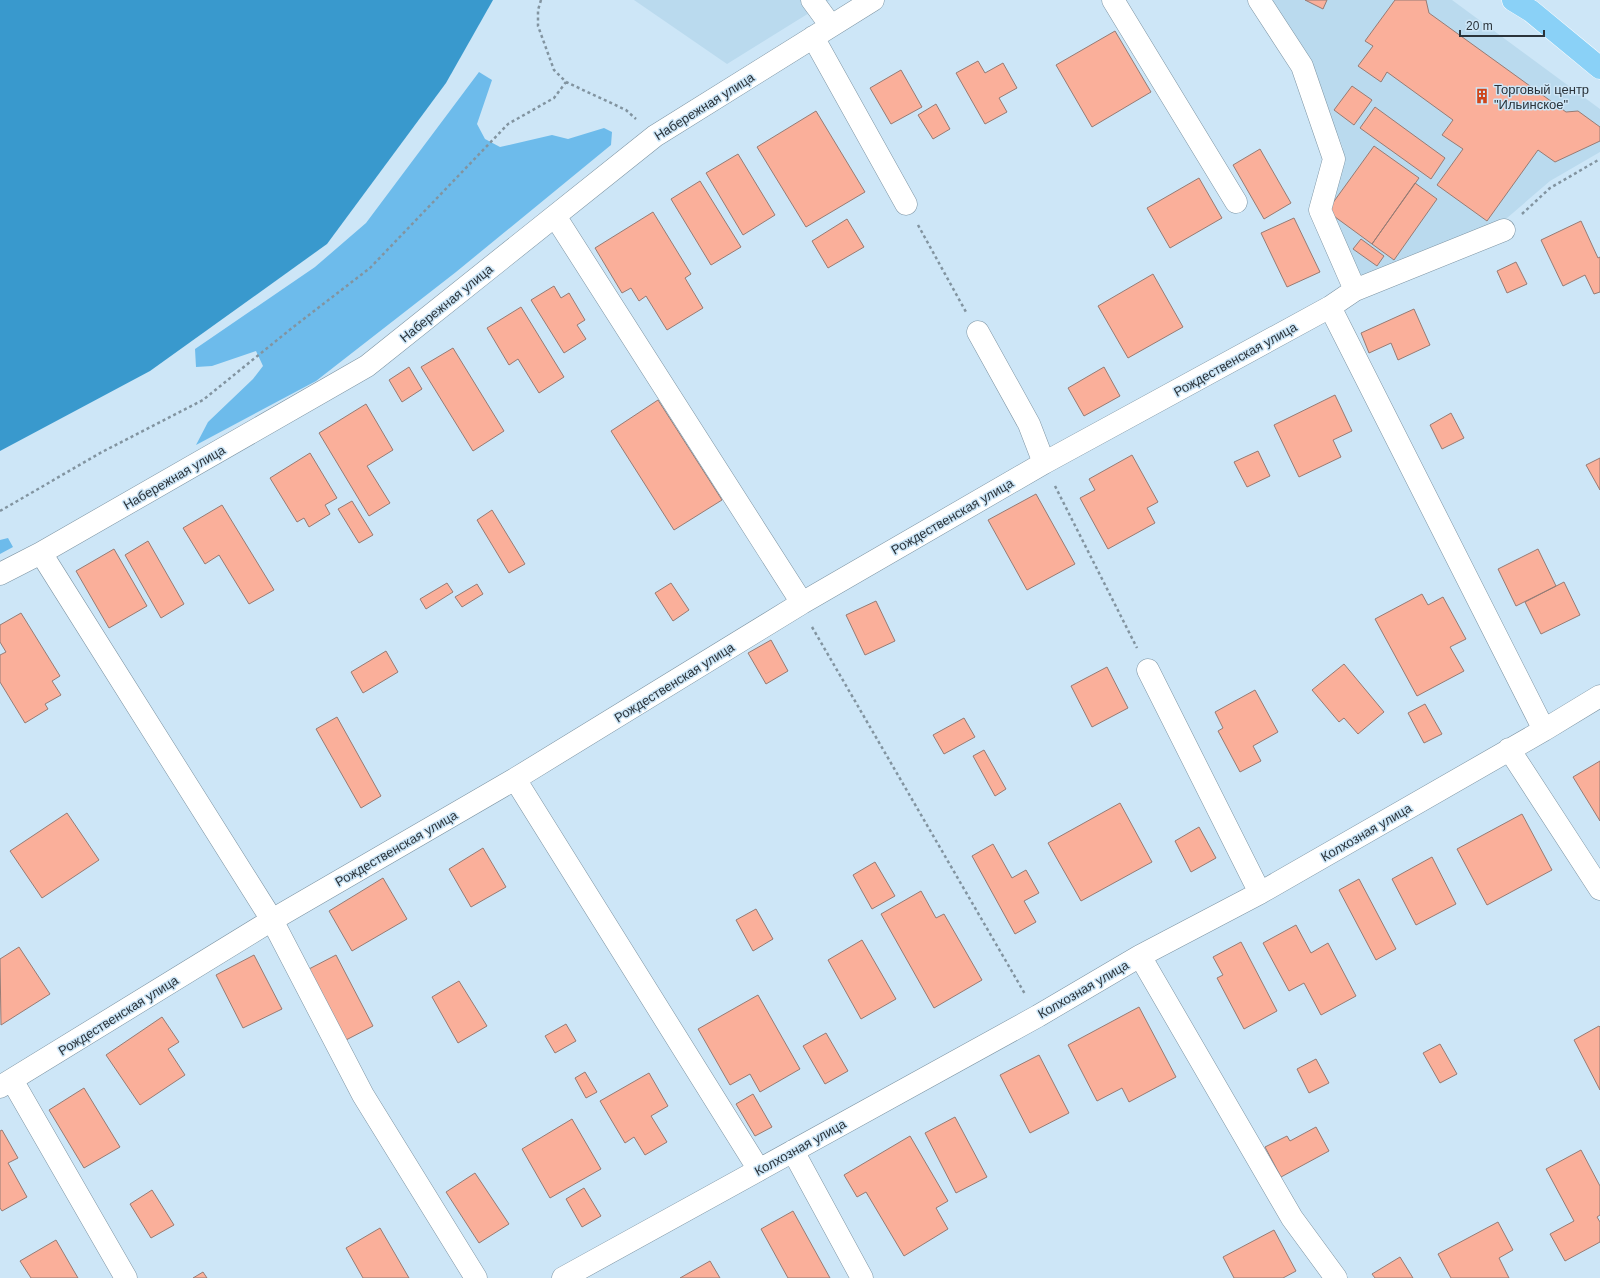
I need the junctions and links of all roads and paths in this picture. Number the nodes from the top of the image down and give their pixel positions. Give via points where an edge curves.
1 (541, 0) edge
2 (812, 0) edge
3 (873, 0) edge
4 (1113, 0) edge
5 (1259, 0) edge
6 (1513, 0) edge
7 (831, 26) junction
8 (813, 37) junction
9 (1600, 68) edge
10 (566, 82) junction
11 (655, 136) junction
12 (1600, 158) edge
13 (1236, 202) dead end
14 (906, 204) joint
15 (555, 216) junction
16 (1504, 230) joint
17 (1355, 290) junction
18 (1330, 307) junction
19 (978, 332) joint
20 (1044, 463) junction
21 (0, 511) edge
22 (41, 553) junction
23 (0, 574) edge
24 (802, 603) junction
25 (1148, 670) joint
26 (1600, 696) edge
27 (1544, 730) junction
28 (1509, 749) junction
29 (515, 779) junction
30 (1600, 889) edge
31 (1260, 893) junction
32 (272, 920) junction
33 (1140, 956) junction
34 (1038, 1016) junction
35 (6, 1083) edge
36 (793, 1151) junction
37 (759, 1170) junction
38 (126, 1278) edge
39 (476, 1278) edge
40 (563, 1278) edge
41 (862, 1278) edge
42 (1336, 1278) edge

1 - 10 path via 538,26 554,70
2 - 7 street
3 - 7 street, Набережная улица
4 - 13 street
5 - 17 street via 1302,66 1334,159 1320,210
6 - 9 main road via 1531,11
7 - 8 street, Набережная улица
8 - 11 street, Набережная улица
8 - 14 street
10 - 11 path via 626,110
10 - 21 path via 554,98 508,124 370,268 203,400 102,452
11 - 15 street, Набережная улица
12 - 16 path via 1550,188
14 - 19 path
15 - 22 street, Набережная улица via 367,366
15 - 24 street
16 - 17 street, Рождественская улица
17 - 18 street, Рождественская улица
18 - 20 street, Рождественская улица
18 - 27 street
19 - 20 street via 1029,424
20 - 24 street, Рождественская улица
20 - 25 path
22 - 23 street, Набережная улица
22 - 32 street
24 - 29 street, Рождественская улица
24 - 34 path via 808,620
25 - 31 street
26 - 27 street, Колхозная улица
27 - 28 street, Колхозная улица
28 - 30 street
28 - 31 street, Колхозная улица
29 - 32 street, Рождественская улица
29 - 37 street
31 - 33 street, Колхозная улица
32 - 35 street, Рождественская улица
32 - 39 street via 363,1095
33 - 34 street, Колхозная улица
33 - 42 street via 1292,1218
34 - 36 street, Колхозная улица
35 - 38 street
36 - 37 street, Колхозная улица
36 - 41 street
37 - 40 street, Колхозная улица

